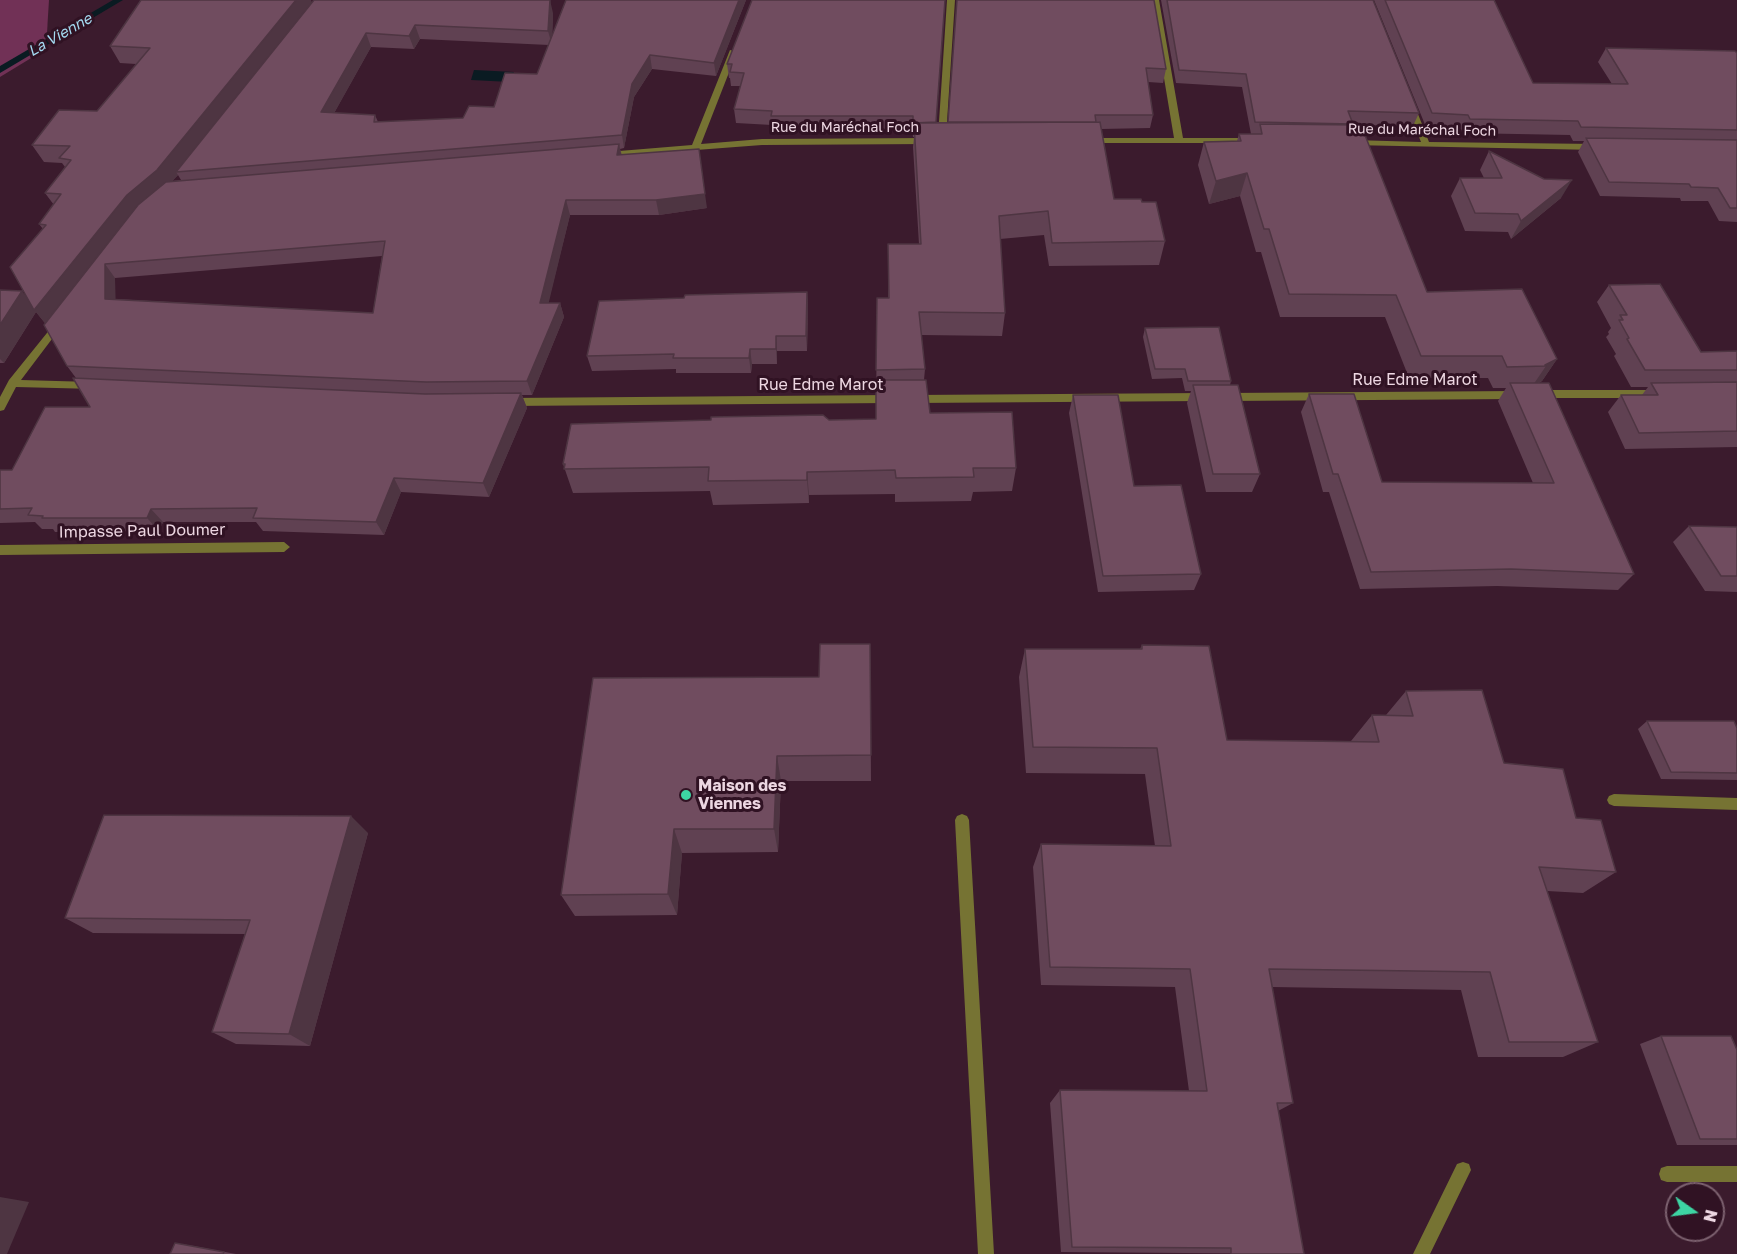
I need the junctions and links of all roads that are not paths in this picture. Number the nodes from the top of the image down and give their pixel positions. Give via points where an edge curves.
1 (951, 0) edge
2 (1155, 0) edge
3 (736, 42) edge
4 (1408, 99) edge
5 (1179, 140) junction
6 (941, 141) junction
7 (953, 141) edge
8 (1084, 141) edge
9 (1262, 141) edge
10 (1344, 142) edge
11 (1426, 144) junction
12 (696, 147) junction
13 (1605, 147) edge
14 (601, 155) edge
15 (64, 318) edge
16 (13, 383) junction
17 (102, 387) edge
18 (1665, 394) edge
19 (497, 402) edge
20 (0, 407) edge
21 (284, 546) dead end
22 (0, 550) edge
23 (1614, 800) dead end
24 (1737, 804) edge
25 (962, 820) dead end
26 (1463, 1170) dead end
27 (1737, 1173) edge
28 (1667, 1174) dead end
29 (986, 1254) edge
30 (1420, 1254) edge

1 - 6 street
2 - 5 street
3 - 12 street
4 - 11 street
5 - 8 street
5 - 9 street
6 - 7 street, Rue du Maréchal Foch
6 - 12 street, Rue du Maréchal Foch via 762,142
10 - 11 street, Rue du Maréchal Foch
11 - 13 street, Rue du Maréchal Foch
12 - 14 street, Rue du Maréchal Foch
15 - 16 street
16 - 17 street
16 - 20 street
18 - 19 street, Rue Edme Marot
21 - 22 street, Impasse Paul Doumer
23 - 24 street
25 - 29 street
26 - 30 street
27 - 28 street

